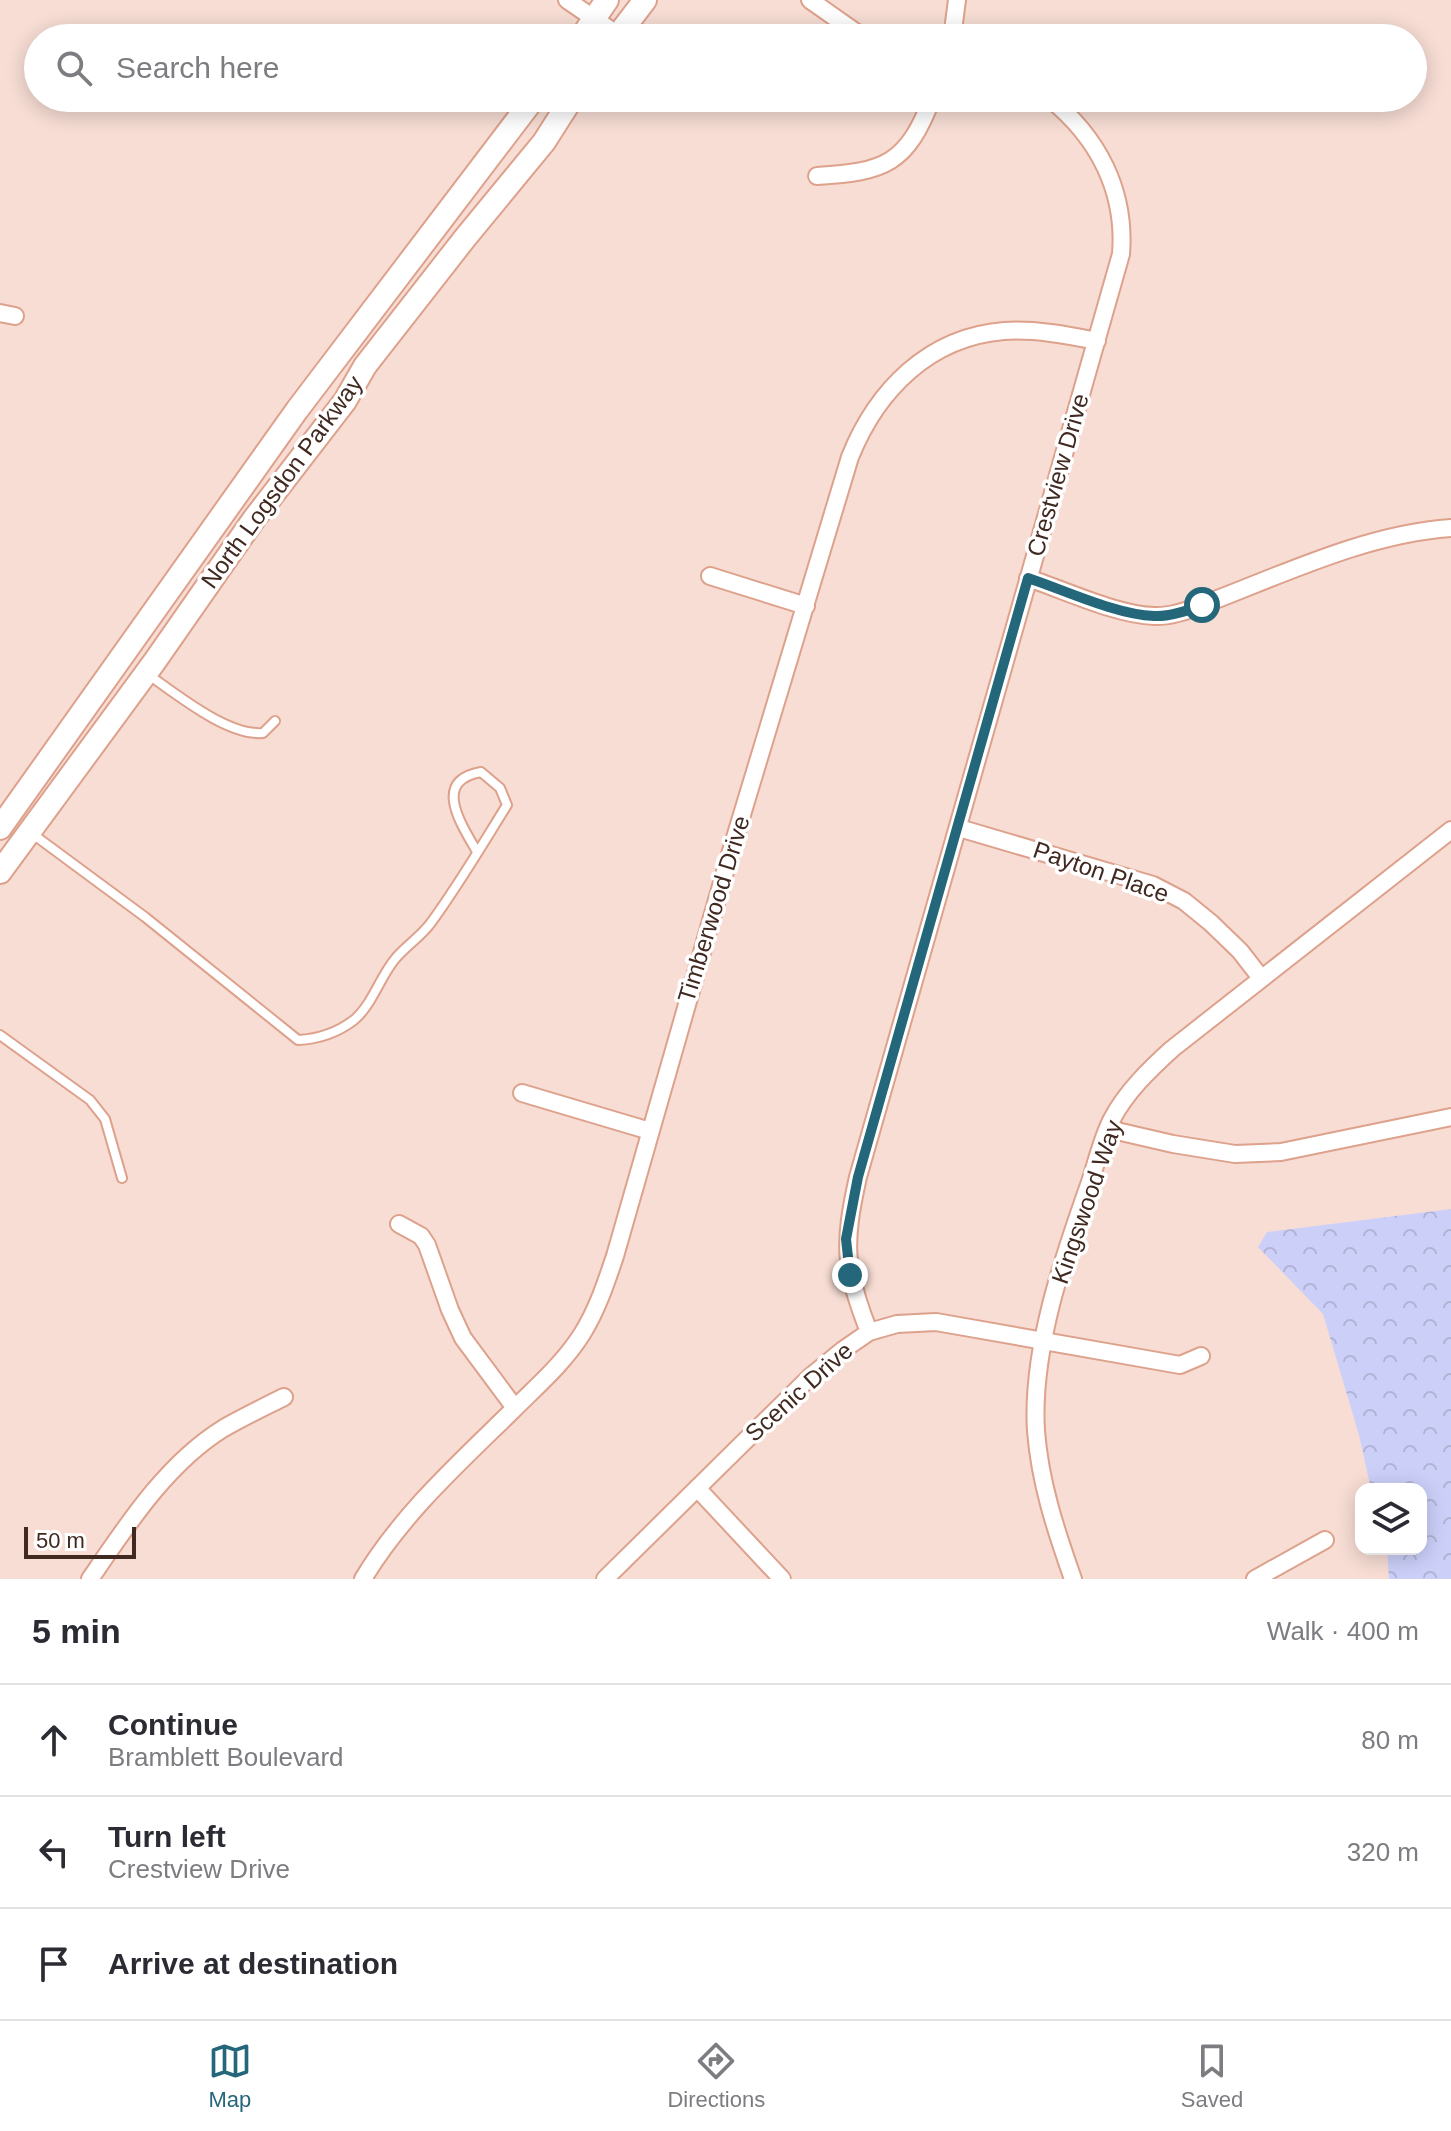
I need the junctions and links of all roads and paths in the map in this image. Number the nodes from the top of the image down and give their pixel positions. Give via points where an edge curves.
1 (567, 0) edge
2 (645, 0) edge
3 (810, 0) edge
4 (957, 0) edge
5 (601, 9) edge
6 (626, 24) edge
7 (844, 24) edge
8 (954, 24) edge
9 (523, 112) edge
10 (563, 112) edge
11 (926, 112) edge
12 (1065, 112) edge
13 (817, 176) dead end
14 (374, 306) junction
15 (399, 323) junction
16 (1097, 341) junction
17 (1451, 528) edge
18 (710, 576) dead end
19 (1028, 578) junction
20 (806, 606) junction
21 (131, 640) junction
22 (150, 666) junction
23 (275, 721) dead end
24 (30, 787) junction
25 (52, 801) junction
26 (0, 828) edge
27 (959, 828) junction
28 (1451, 830) edge
29 (29, 832) junction
30 (477, 852) junction
31 (0, 872) edge
32 (1261, 978) junction
33 (0, 1035) edge
34 (522, 1093) dead end
35 (1451, 1117) edge
36 (1108, 1129) junction
37 (650, 1131) junction
38 (122, 1178) dead end
39 (399, 1224) dead end
40 (869, 1332) junction
41 (1044, 1339) junction
42 (1201, 1356) dead end
43 (284, 1397) dead end
44 (515, 1408) junction
45 (697, 1488) junction
46 (1325, 1540) dead end
47 (90, 1579) edge
48 (363, 1579) edge
49 (605, 1579) edge
50 (782, 1579) edge
51 (1073, 1579) edge
52 (1255, 1579) edge

1 - 5 street
2 - 6 main road
3 - 7 street
4 - 8 street
9 - 14 main road, North Logsdon Parkway
10 - 15 main road, North Logsdon Parkway
11 - 13 street via 915,137 895,159 867,170
12 - 16 street, Crestview Drive via 1105,162 1123,230
14 - 15 main road
14 - 21 main road, North Logsdon Parkway
15 - 22 main road, North Logsdon Parkway
16 - 19 street, Crestview Drive
16 - 20 street, Timberwood Drive via 1032,332 986,334 947,346 896,382 869,416 850,457
17 - 19 street via 1371,543 1156,617
18 - 20 street
19 - 27 street, Crestview Drive
20 - 37 street, Timberwood Drive
21 - 22 main road
21 - 24 main road, North Logsdon Parkway
22 - 23 lane via 188,703 249,734 263,733
22 - 25 main road, North Logsdon Parkway
24 - 25 lane
24 - 26 main road, North Logsdon Parkway
25 - 29 main road, North Logsdon Parkway
27 - 32 street, Payton Place via 1153,885 1211,923
27 - 40 street, Crestview Drive via 849,1219 850,1275
28 - 32 street, Kingswood Way
29 - 30 lane via 298,1040 332,1034 358,1017 394,959 430,923
29 - 31 main road, North Logsdon Parkway
30 - 30 lane via 507,805 500,788 481,772 457,782 452,796
32 - 36 street, Kingswood Way via 1154,1066
33 - 38 lane via 90,1100 105,1119
34 - 37 street
35 - 36 street via 1281,1152 1235,1154
36 - 41 street, Kingswood Way
37 - 44 street, Timberwood Drive via 595,1309 566,1356
39 - 44 street via 427,1245 463,1338
40 - 41 street, Scenic Drive via 936,1322
40 - 45 street, Scenic Drive via 810,1377
41 - 42 street, Scenic Drive via 1180,1365
41 - 51 street, Kingswood Way via 1036,1403 1038,1455
43 - 47 street via 225,1427 191,1454 148,1499
44 - 48 street, Timberwood Drive via 403,1523
45 - 49 street, Scenic Drive
45 - 50 street
46 - 52 street

